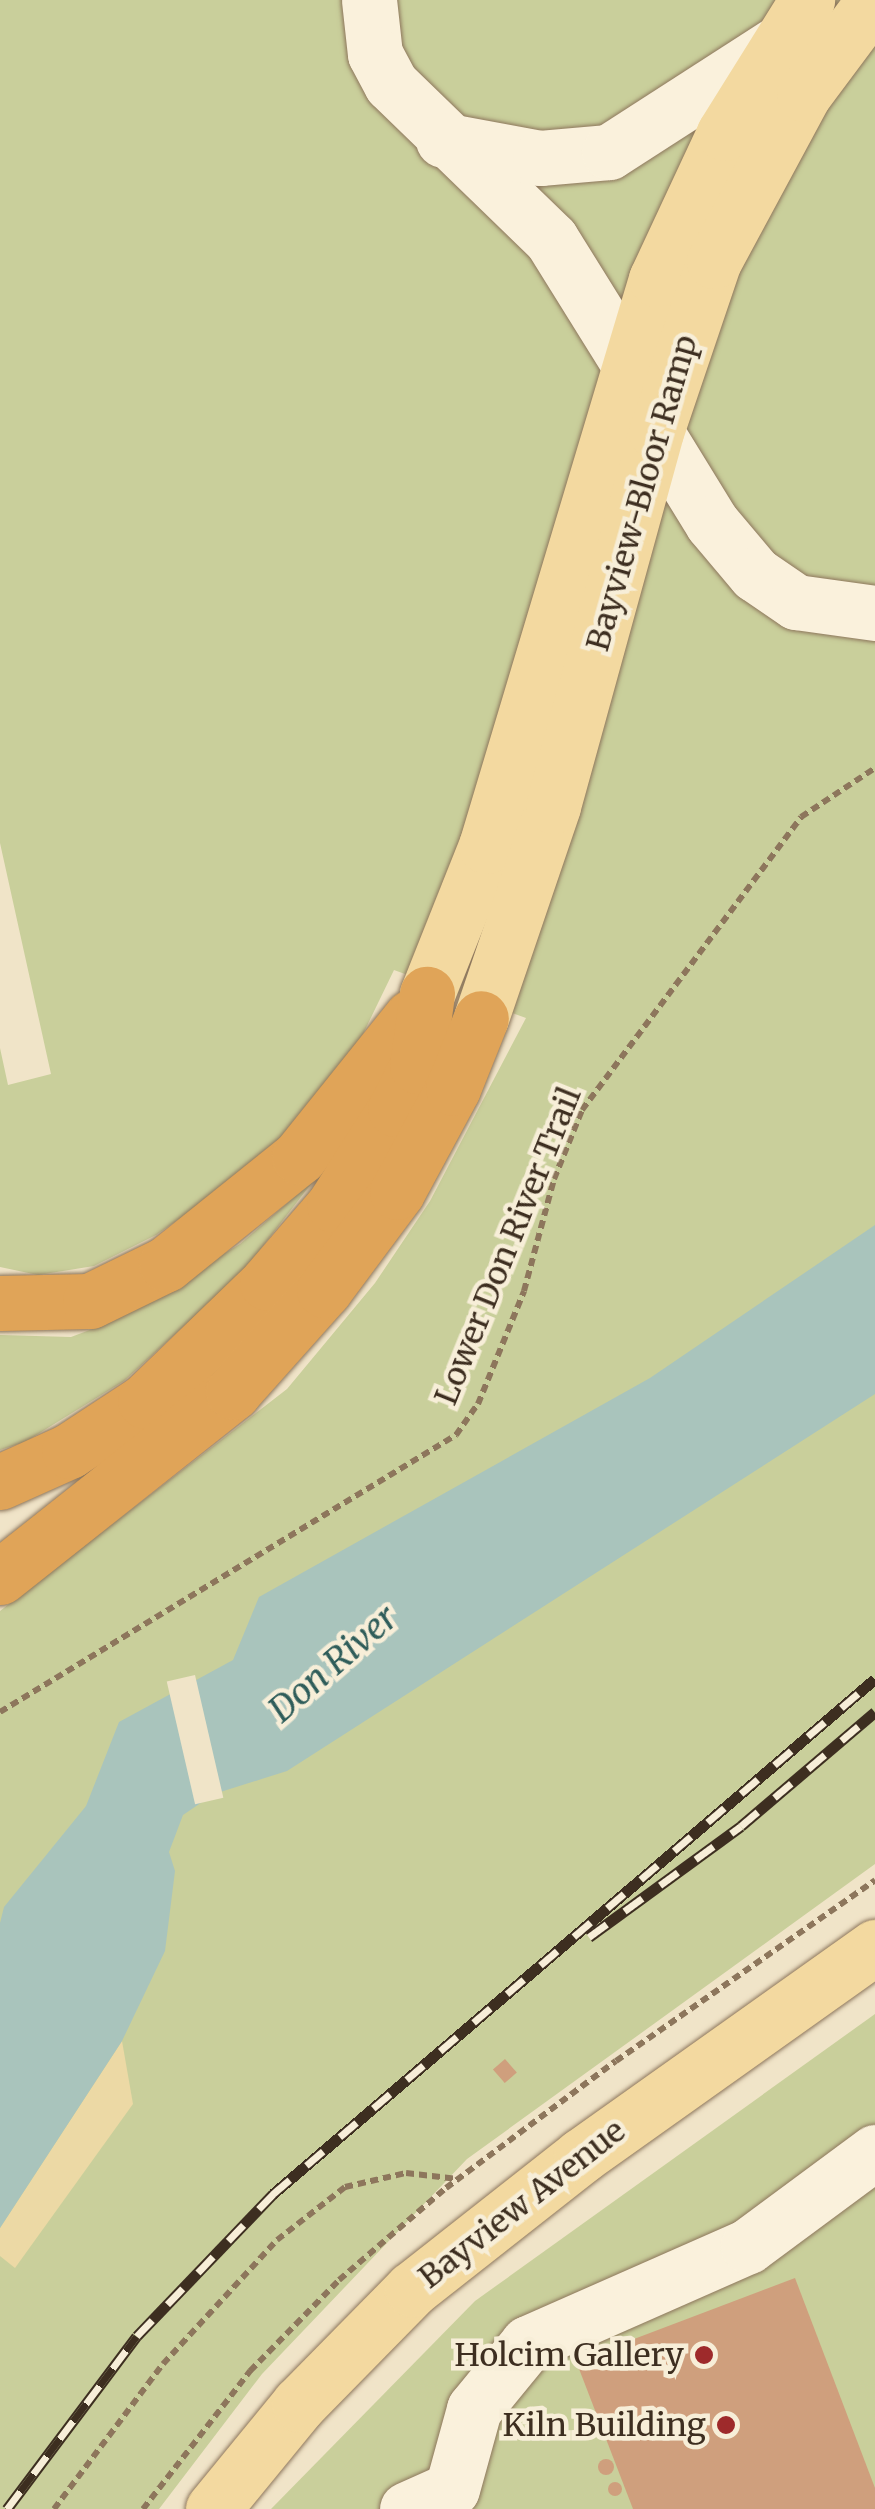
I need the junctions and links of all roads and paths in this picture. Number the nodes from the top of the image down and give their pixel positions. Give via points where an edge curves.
1 (370, 0) edge
2 (807, 0) edge
3 (874, 0) edge
4 (775, 45) junction
5 (443, 140) junction
6 (627, 361) junction
7 (656, 432) junction
8 (875, 613) edge
9 (875, 768) edge
10 (428, 994) junction
11 (480, 1018) joint
12 (0, 1303) edge
13 (156, 1451) junction
14 (0, 1482) edge
15 (0, 1516) edge
16 (0, 1577) edge
17 (0, 1712) edge
18 (875, 1948) edge
19 (875, 2152) edge
20 (458, 2179) dead end
21 (430, 2499) edge
22 (54, 2509) edge
23 (213, 2509) edge

1 - 5 lane via 380,67
2 - 4 main road, Bayview-Bloor Ramp
3 - 7 main road, Bayview-Bloor Ramp via 804,94 729,228
4 - 5 lane via 609,152 540,158
4 - 6 main road, Bayview-Bloor Ramp via 702,175
5 - 6 lane via 550,240
6 - 10 main road, Bayview-Bloor Ramp via 486,846
7 - 8 lane via 712,524 755,574 796,602
7 - 11 main road, Bayview-Bloor Ramp via 553,806
9 - 17 path, Lower Don River Trail via 801,817 582,1110 554,1179 524,1291 478,1404 456,1435
10 - 12 highway via 300,1157 198,1242 90,1301
10 - 14 highway via 417,1066 395,1109 334,1205 267,1283 145,1401 69,1451
11 - 13 highway via 398,1192 324,1290 233,1392
13 - 15 highway
13 - 16 highway
18 - 23 main road, Bayview Avenue via 581,2156 412,2289 298,2404
19 - 21 lane via 748,2246 528,2343 474,2409
20 - 22 path via 406,2173 345,2187 277,2240 163,2364

